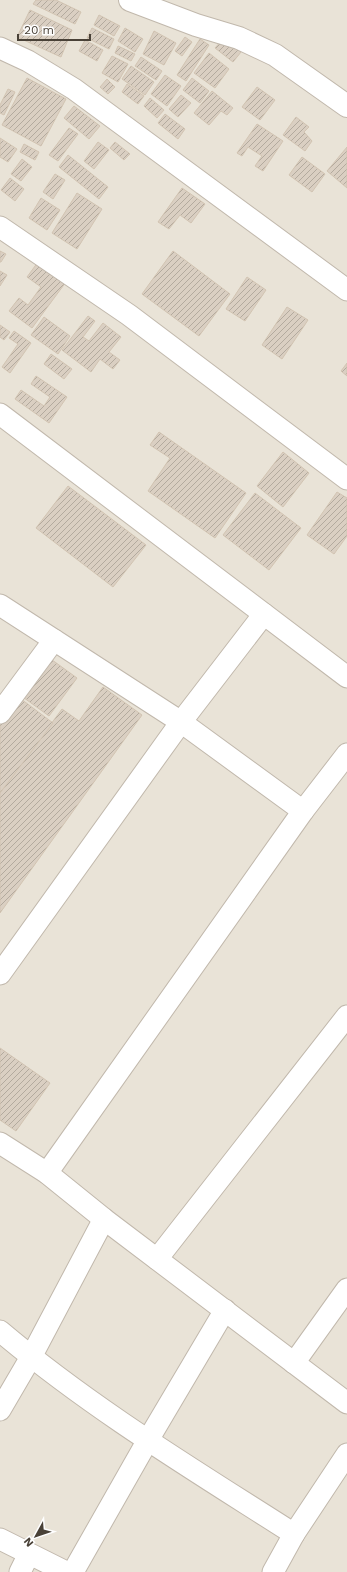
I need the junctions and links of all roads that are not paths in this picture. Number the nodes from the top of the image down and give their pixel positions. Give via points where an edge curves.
1 (130, 0) edge
2 (0, 48) edge
3 (347, 106) edge
4 (0, 227) edge
5 (347, 290) edge
6 (2, 422) edge
7 (347, 479) edge
8 (0, 605) edge
9 (264, 614) junction
10 (54, 640) junction
11 (347, 677) edge
12 (0, 713) edge
13 (181, 722) junction
14 (347, 754) edge
15 (303, 811) junction
16 (0, 974) edge
17 (347, 1016) edge
18 (0, 1143) edge
19 (47, 1173) junction
20 (104, 1219) junction
21 (157, 1259) junction
22 (347, 1290) edge
23 (225, 1310) junction
24 (0, 1331) edge
25 (31, 1357) junction
26 (294, 1363) junction
27 (347, 1403) edge
28 (0, 1410) edge
29 (148, 1440) junction
30 (347, 1454) edge
31 (294, 1534) junction
32 (0, 1539) edge
33 (29, 1554) junction
34 (20, 1572) edge
35 (66, 1572) edge
36 (73, 1572) edge
37 (273, 1572) edge

1 - 3 street via 239,38 275,55
2 - 5 street via 28,61 74,89
4 - 7 street via 129,315
6 - 9 street
8 - 10 street
9 - 11 street
9 - 13 street
10 - 12 street
10 - 13 street
13 - 15 street
13 - 16 street
14 - 15 street
15 - 19 street
17 - 21 street
18 - 19 street
19 - 20 street
20 - 21 street
20 - 25 street
21 - 23 street
22 - 26 street
23 - 26 street
23 - 29 street
24 - 25 street
25 - 28 street
25 - 29 street
26 - 27 street
29 - 31 street
29 - 36 street
30 - 31 street
31 - 37 street
32 - 33 street
33 - 34 street
33 - 35 street

